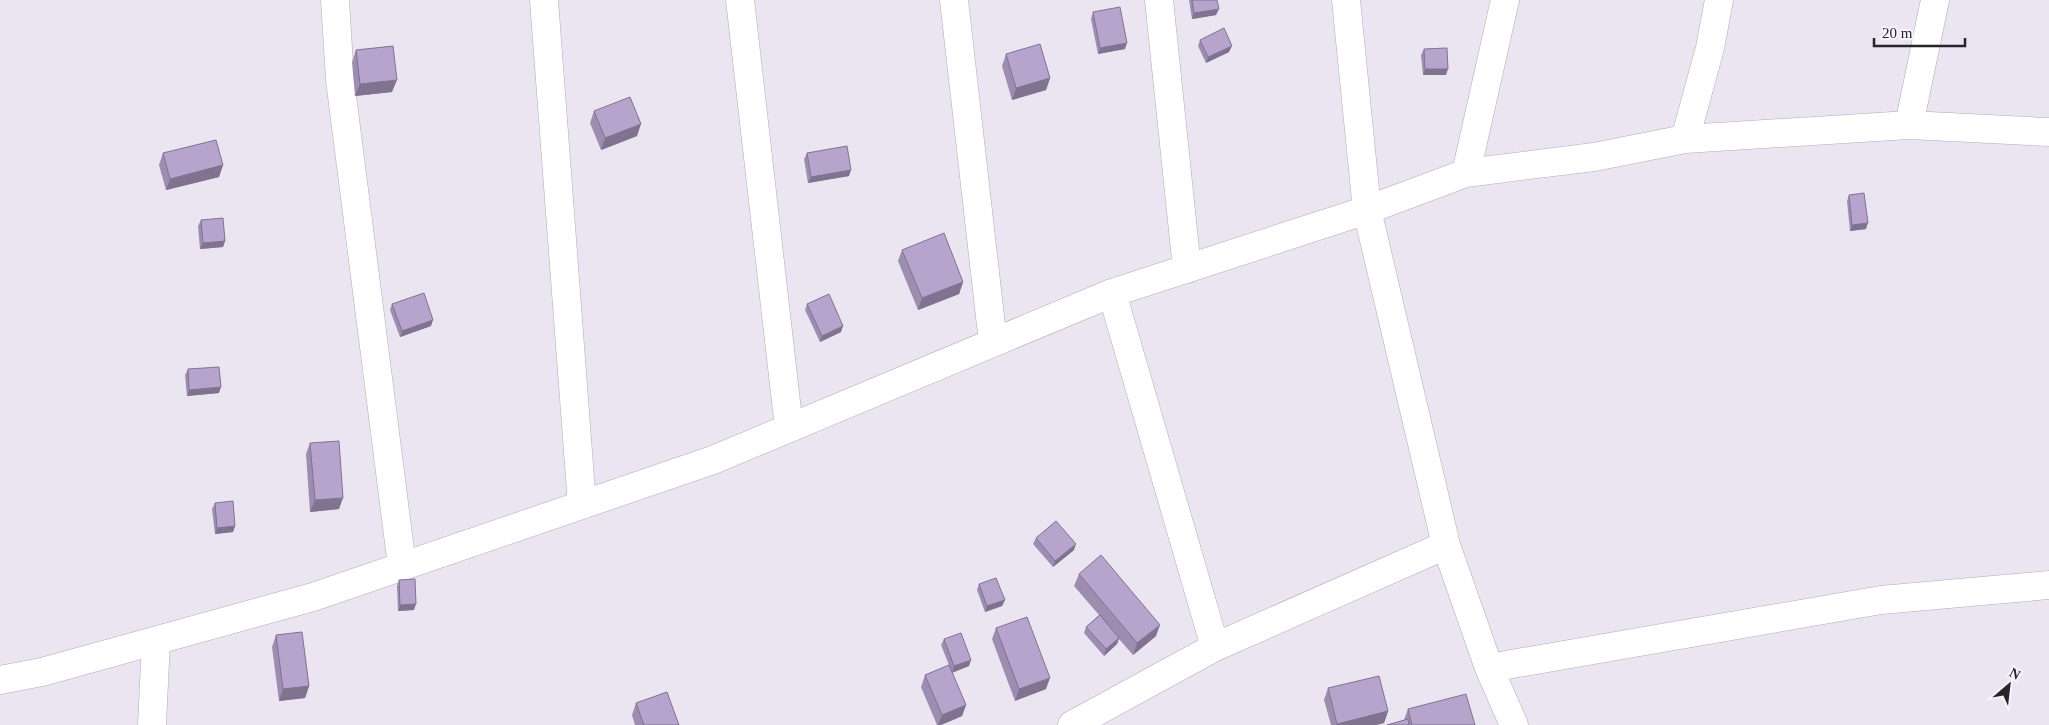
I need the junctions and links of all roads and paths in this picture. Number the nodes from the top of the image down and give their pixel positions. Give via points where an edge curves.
1 (335, 0) edge
2 (544, 0) edge
3 (740, 0) edge
4 (954, 0) edge
5 (1159, 0) edge
6 (1346, 0) edge
7 (1505, 0) edge
8 (1719, 0) edge
9 (1934, 0) edge
10 (1909, 125) junction
11 (2049, 132) edge
12 (1685, 139) junction
13 (1466, 173) junction
14 (1367, 210) junction
15 (1187, 269) junction
16 (1112, 293) junction
17 (992, 343) junction
18 (790, 428) junction
19 (582, 505) junction
20 (1446, 545) junction
21 (402, 566) junction
22 (2049, 585) edge
23 (156, 641) junction
24 (1215, 648) junction
25 (1490, 668) junction
26 (0, 680) edge
27 (152, 725) edge
28 (1072, 725) edge
29 (1514, 725) edge

1 - 21 street via 340,80
2 - 19 street
3 - 18 street
4 - 17 street
5 - 15 street
6 - 14 street
7 - 13 street
8 - 12 street via 1710,48
9 - 10 street
10 - 11 street
10 - 12 street
12 - 13 street via 1594,157
13 - 14 street
14 - 15 street
14 - 20 street
15 - 16 street
16 - 17 street
16 - 24 street
17 - 18 street
18 - 19 street via 713,460
19 - 21 street
20 - 24 street
20 - 25 street
21 - 23 street via 312,597
22 - 25 street via 1881,600
23 - 26 street
23 - 27 street
24 - 28 street
25 - 29 street

